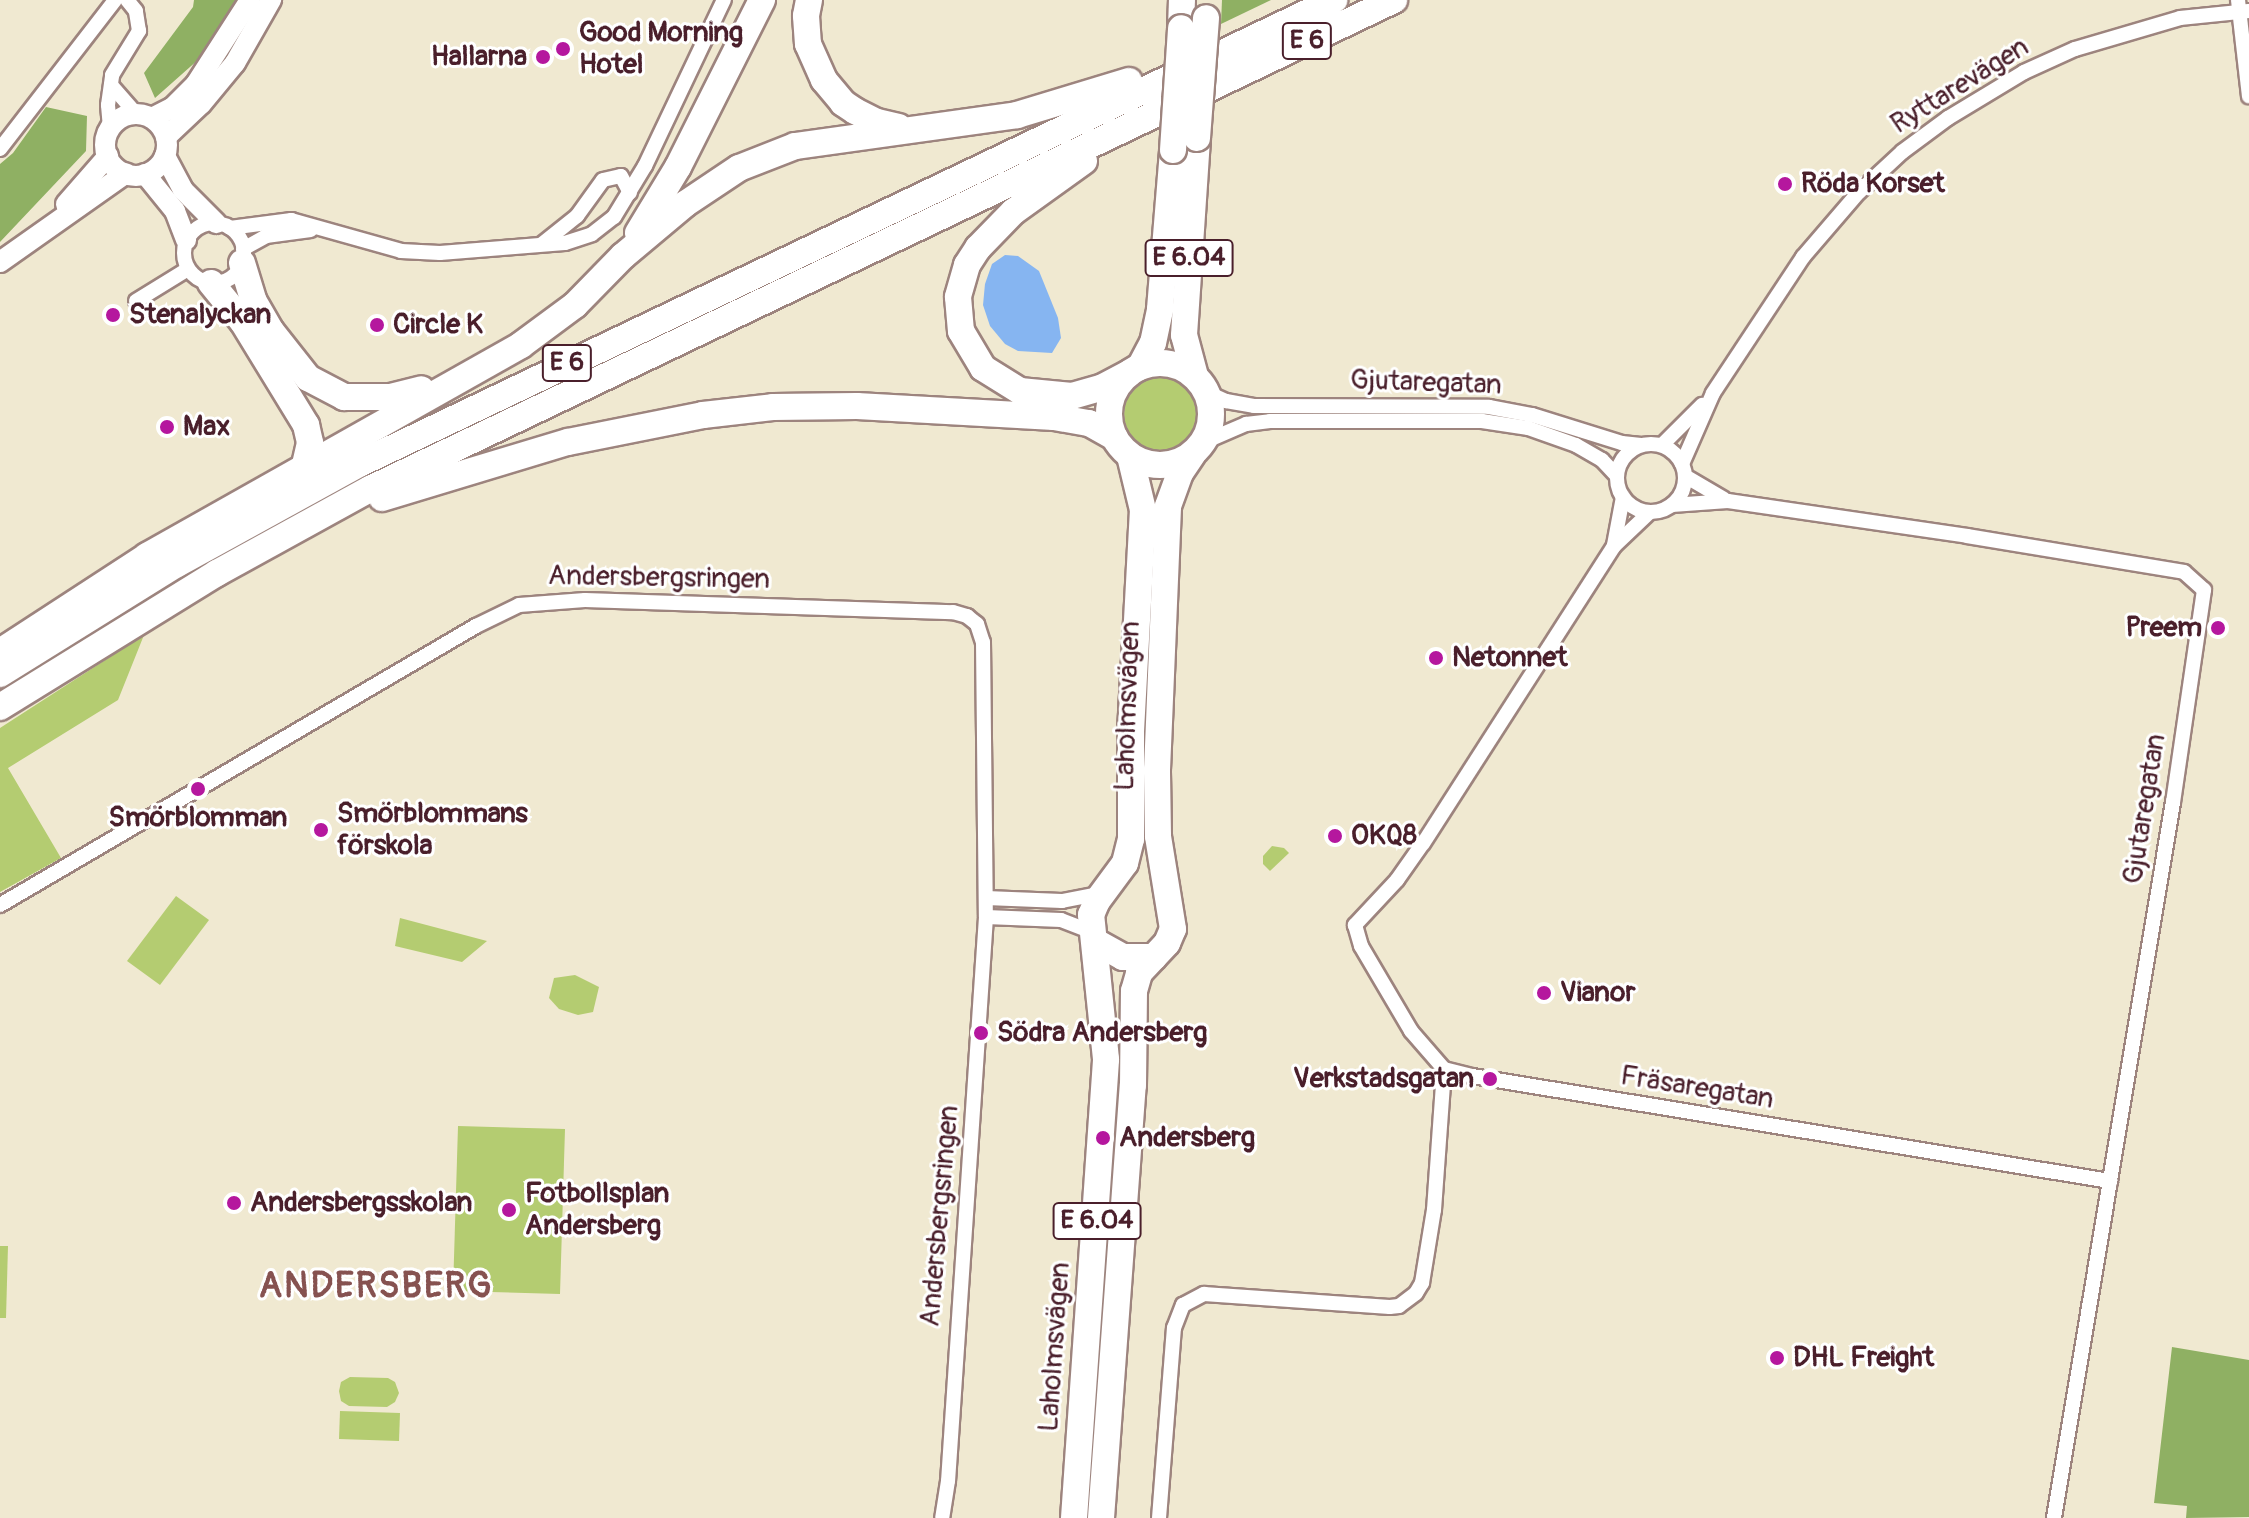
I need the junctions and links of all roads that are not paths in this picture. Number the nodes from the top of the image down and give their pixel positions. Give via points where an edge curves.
1 (115, 0) edge
2 (127, 0) edge
3 (250, 0) edge
4 (271, 0) edge
5 (724, 0) edge
6 (762, 0) edge
7 (809, 0) edge
8 (1182, 0) edge
9 (1313, 0) edge
10 (1334, 0) edge
11 (1394, 0) edge
12 (2242, 8) edge
13 (1206, 9) edge
14 (111, 85) junction
15 (2249, 96) edge
16 (1158, 111) junction
17 (144, 116) junction
18 (110, 128) junction
19 (906, 129) junction
20 (166, 147) junction
21 (0, 149) edge
22 (108, 156) junction
23 (135, 174) junction
24 (630, 193) junction
25 (223, 225) junction
26 (318, 229) junction
27 (37, 235) junction
28 (186, 240) junction
29 (541, 245) junction
30 (242, 256) junction
31 (623, 256) junction
32 (0, 262) edge
33 (188, 269) junction
34 (211, 283) junction
35 (136, 301) dead end
36 (1134, 370) junction
37 (452, 381) junction
38 (1201, 385) junction
39 (1713, 393) junction
40 (1641, 445) junction
41 (1662, 445) junction
42 (1122, 446) junction
43 (1198, 448) junction
44 (305, 465) junction
45 (1684, 470) junction
46 (1617, 476) junction
47 (1623, 497) junction
48 (1728, 501) junction
49 (1672, 505) junction
50 (1650, 512) junction
51 (314, 519) junction
52 (1614, 546) junction
53 (0, 652) edge
54 (0, 674) edge
55 (0, 707) edge
56 (1104, 893) junction
57 (986, 898) junction
58 (0, 905) edge
59 (986, 917) junction
60 (1094, 937) junction
61 (1154, 957) junction
62 (1444, 1069) junction
63 (2110, 1181) junction
64 (942, 1518) edge
65 (1074, 1518) edge
66 (1101, 1518) edge
67 (1159, 1518) edge
68 (2054, 1518) edge

1 - 21 street
2 - 14 street via 136,11 139,31 115,68
3 - 17 street via 196,84 172,108
4 - 20 street via 235,63
5 - 24 street
6 - 31 highway via 678,167
7 - 19 highway via 808,44 824,80 843,103 866,117
8 - 36 highway, Laholmsvägen / E 6.04, bridge via 1160,309 1153,343
9 - 19 highway via 1091,95 992,120
10 - 54 highway, E 6 via 361,463 177,564
11 - 16 highway, E 6
12 - 15 street
12 - 39 street, Ryttarevägen via 2180,18 2075,49 2024,72 1948,118 1902,152 1830,223
13 - 38 highway, Laholmsvägen / E 6.04, bridge via 1184,335
14 - 17 street
14 - 18 street
16 - 36 highway via 1013,212 973,256 958,297 961,331 974,358 1020,391 1072,396
16 - 51 highway, E 6
17 - 18 street via 121,118
17 - 20 street
18 - 22 street
19 - 31 highway via 795,146 739,168
20 - 23 street via 160,164
20 - 25 street via 183,190
22 - 23 street
22 - 27 street
23 - 27 street
23 - 28 street via 175,211
24 - 29 street via 614,217 592,234
24 - 29 street via 621,176 603,180 577,216
25 - 26 street via 291,220
25 - 28 street via 199,227
25 - 30 street
26 - 29 street via 401,251 473,252
26 - 30 street via 266,236
27 - 32 street
28 - 33 street
30 - 34 street via 233,276
30 - 37 highway via 253,300 271,331 300,369 329,391 344,397 390,397
31 - 37 highway via 547,327
33 - 34 street
33 - 35 street
34 - 44 highway via 243,322 306,425 310,443
36 - 38 highway via 1169,363
36 - 42 highway, Laholmsvägen via 1111,398 1109,422
37 - 44 highway
38 - 40 street, Gjutaregatan via 1254,406 1489,407
38 - 43 highway, Laholmsvägen via 1212,418
39 - 41 street, Ryttarevägen
39 - 45 street, Ryttarevägen
40 - 41 street
40 - 46 street via 1624,457
41 - 45 street
42 - 43 highway via 1161,466
42 - 51 highway via 1089,423 1065,418 857,406 773,407 568,442
42 - 56 highway, Laholmsvägen / E 6.04 via 1143,510 1131,839 1125,863
43 - 46 street, Gjutaregatan via 1246,424 1270,421 1482,421 1564,440 1596,456
43 - 61 highway, Laholmsvägen via 1168,506 1157,770 1158,836 1173,929
44 - 53 highway via 147,556
45 - 48 street, Gjutaregatan
45 - 49 street, Ryttarevägen via 1680,497
46 - 47 street
47 - 50 street
47 - 52 street
48 - 49 street, Gjutaregatan
48 - 63 street, Gjutaregatan via 2184,572 2204,590
49 - 50 street
50 - 52 street
51 - 55 highway, E 6 via 134,622
52 - 62 street via 1423,843 1355,925 1361,946 1411,1031
56 - 57 street via 1062,901
56 - 60 highway, Laholmsvägen / E 6.04 via 1091,915
57 - 58 street, Andersbergsringen via 983,642 972,620 953,612 585,600 507,609
57 - 59 street, Andersbergsringen
59 - 60 street via 1061,920
59 - 64 street, Andersbergsringen
60 - 61 highway via 1123,957
60 - 65 highway, Laholmsvägen / E 6.04 via 1104,1014 1105,1101
61 - 66 highway, Laholmsvägen / E 6.04 via 1135,982 1132,1005 1133,1085
62 - 63 street, Fräsaregatan
62 - 67 street via 1434,1210 1416,1293 1390,1307 1204,1294 1183,1305 1174,1328
63 - 68 street, Gjutaregatan

